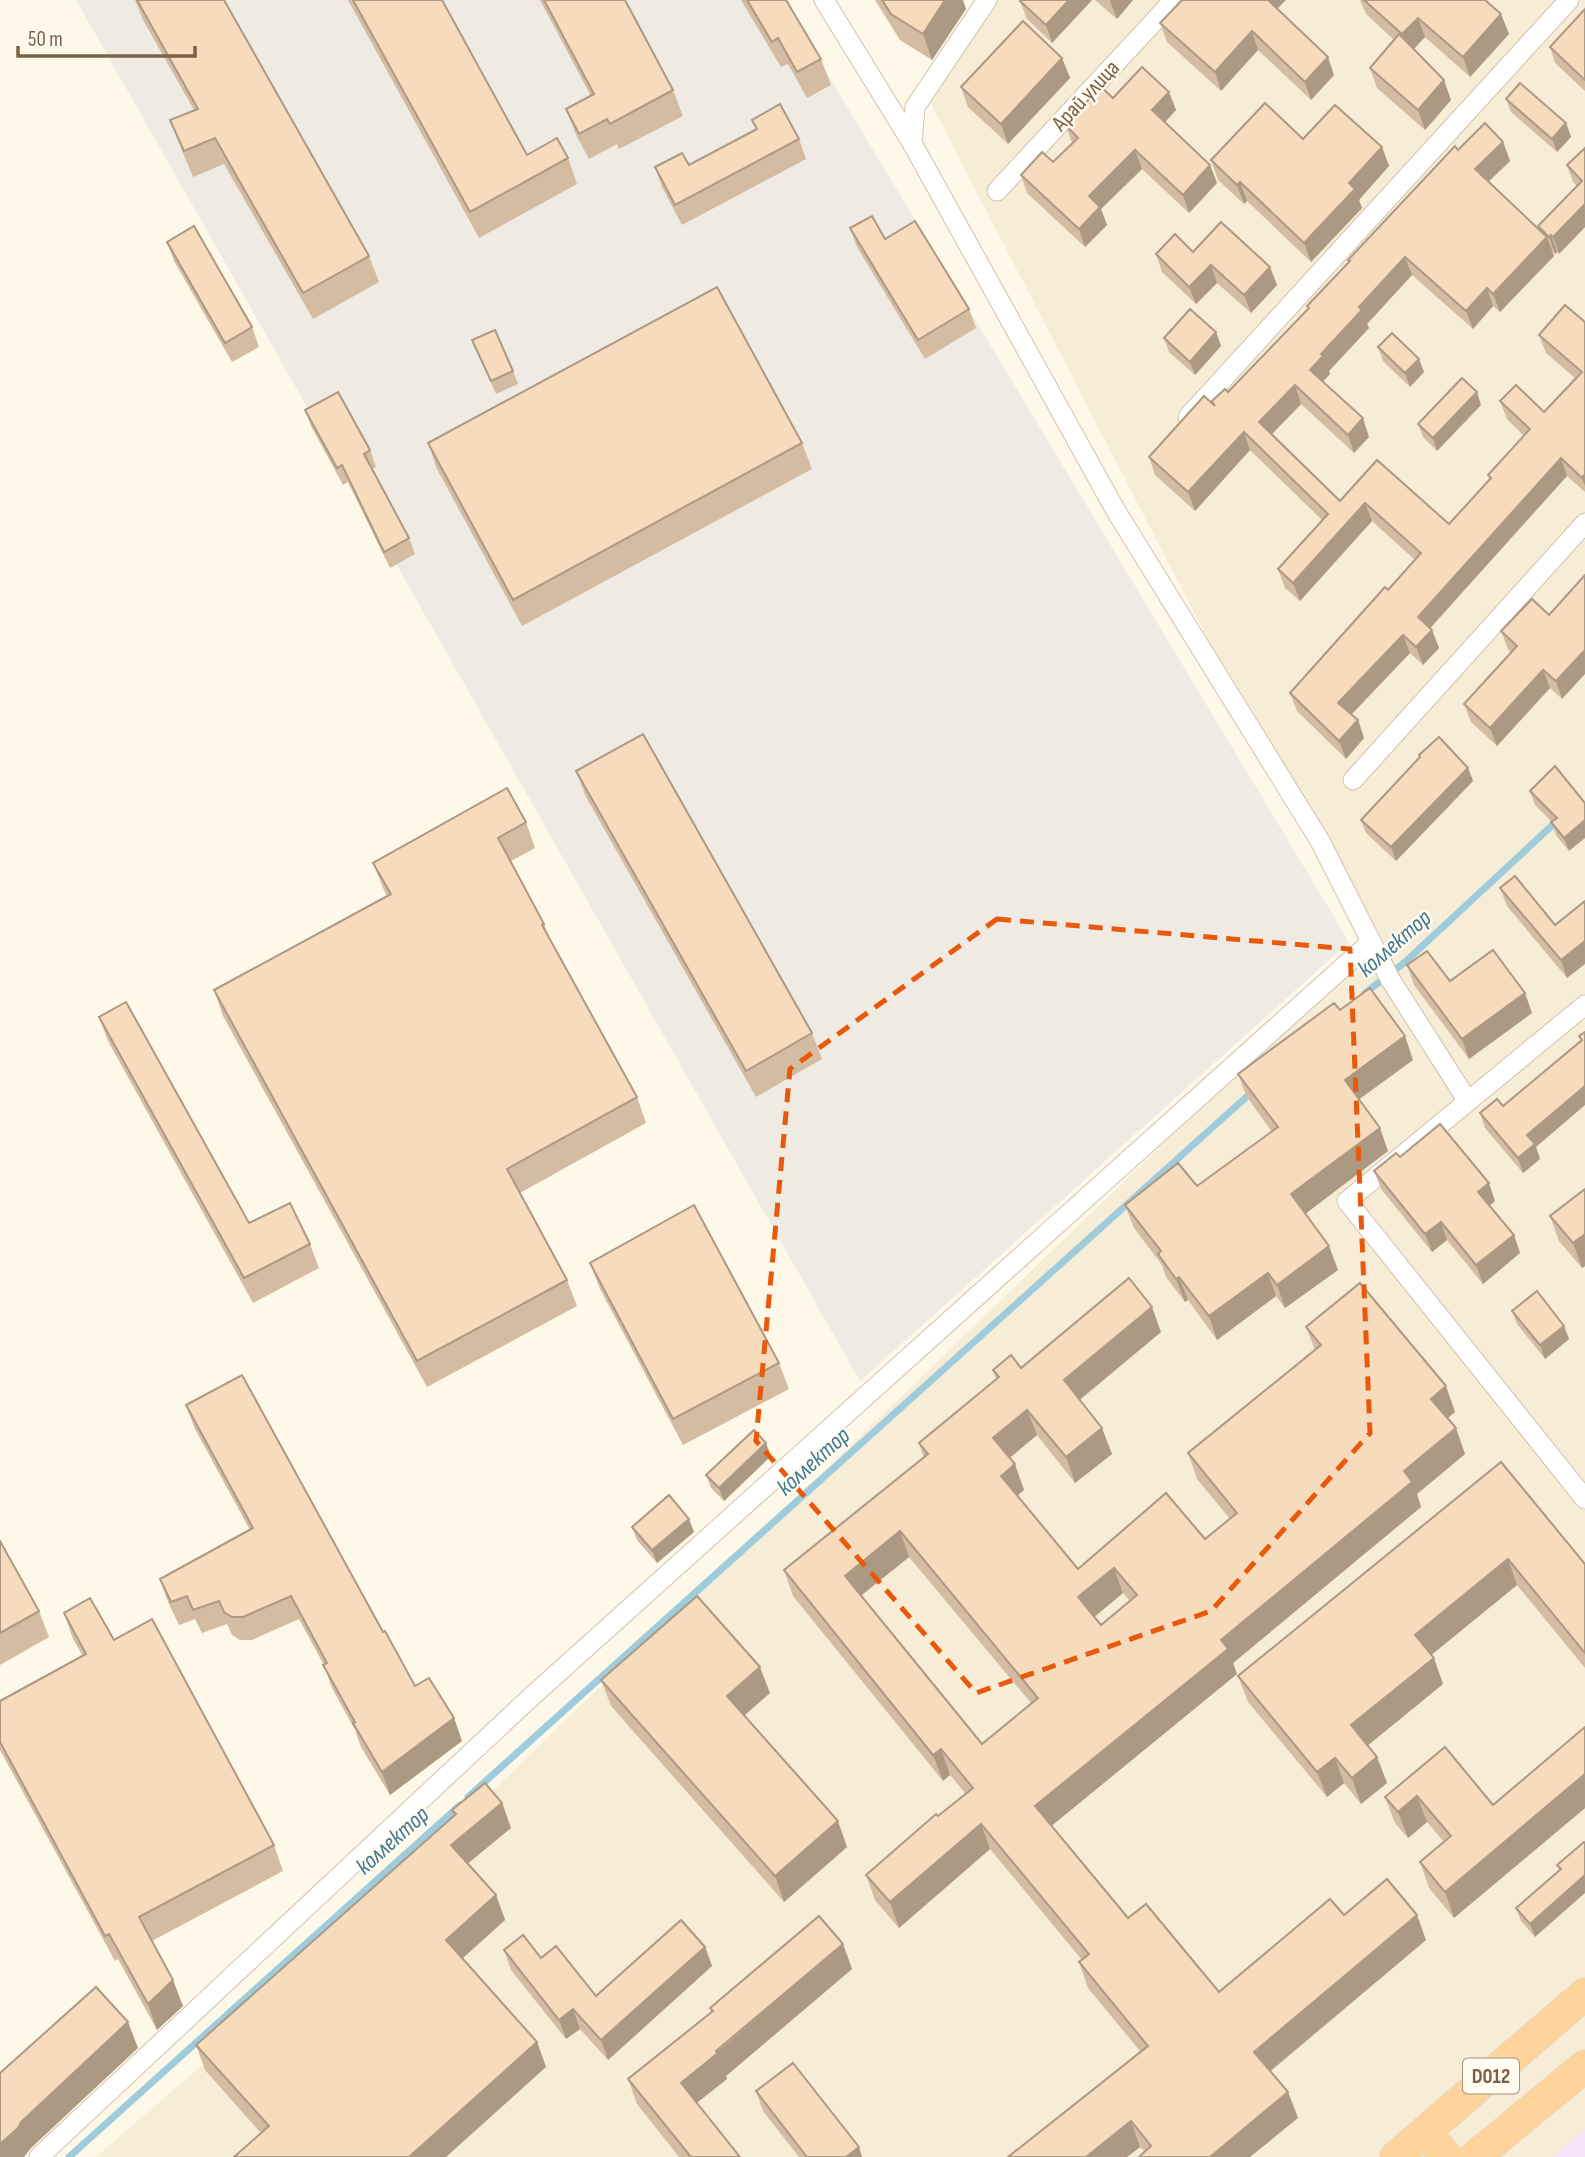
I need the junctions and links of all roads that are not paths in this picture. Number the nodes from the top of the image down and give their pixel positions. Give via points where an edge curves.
1 (824, 0) edge
2 (987, 0) edge
3 (1174, 0) edge
4 (1569, 0) edge
5 (912, 143) junction
6 (997, 191) dead end
7 (1176, 430) edge
8 (1585, 523) edge
9 (1353, 780) dead end
10 (1374, 947) junction
11 (1585, 1005) edge
12 (1468, 1100) junction
13 (1585, 1499) edge
14 (1585, 1994) edge
15 (1585, 2066) edge
16 (1425, 2133) junction
17 (39, 2157) edge
18 (1396, 2157) edge
19 (1447, 2157) edge
20 (1475, 2157) edge

1 - 5 street
2 - 5 street via 915,107
3 - 6 street, Арай улица
4 - 7 street
5 - 10 street via 1116,510 1320,841
8 - 9 street
10 - 12 street
10 - 17 street via 531,1696
11 - 12 street
12 - 13 street via 1347,1202
14 - 16 highway, D012
15 - 20 highway, D012
16 - 18 highway, D012
16 - 19 highway

